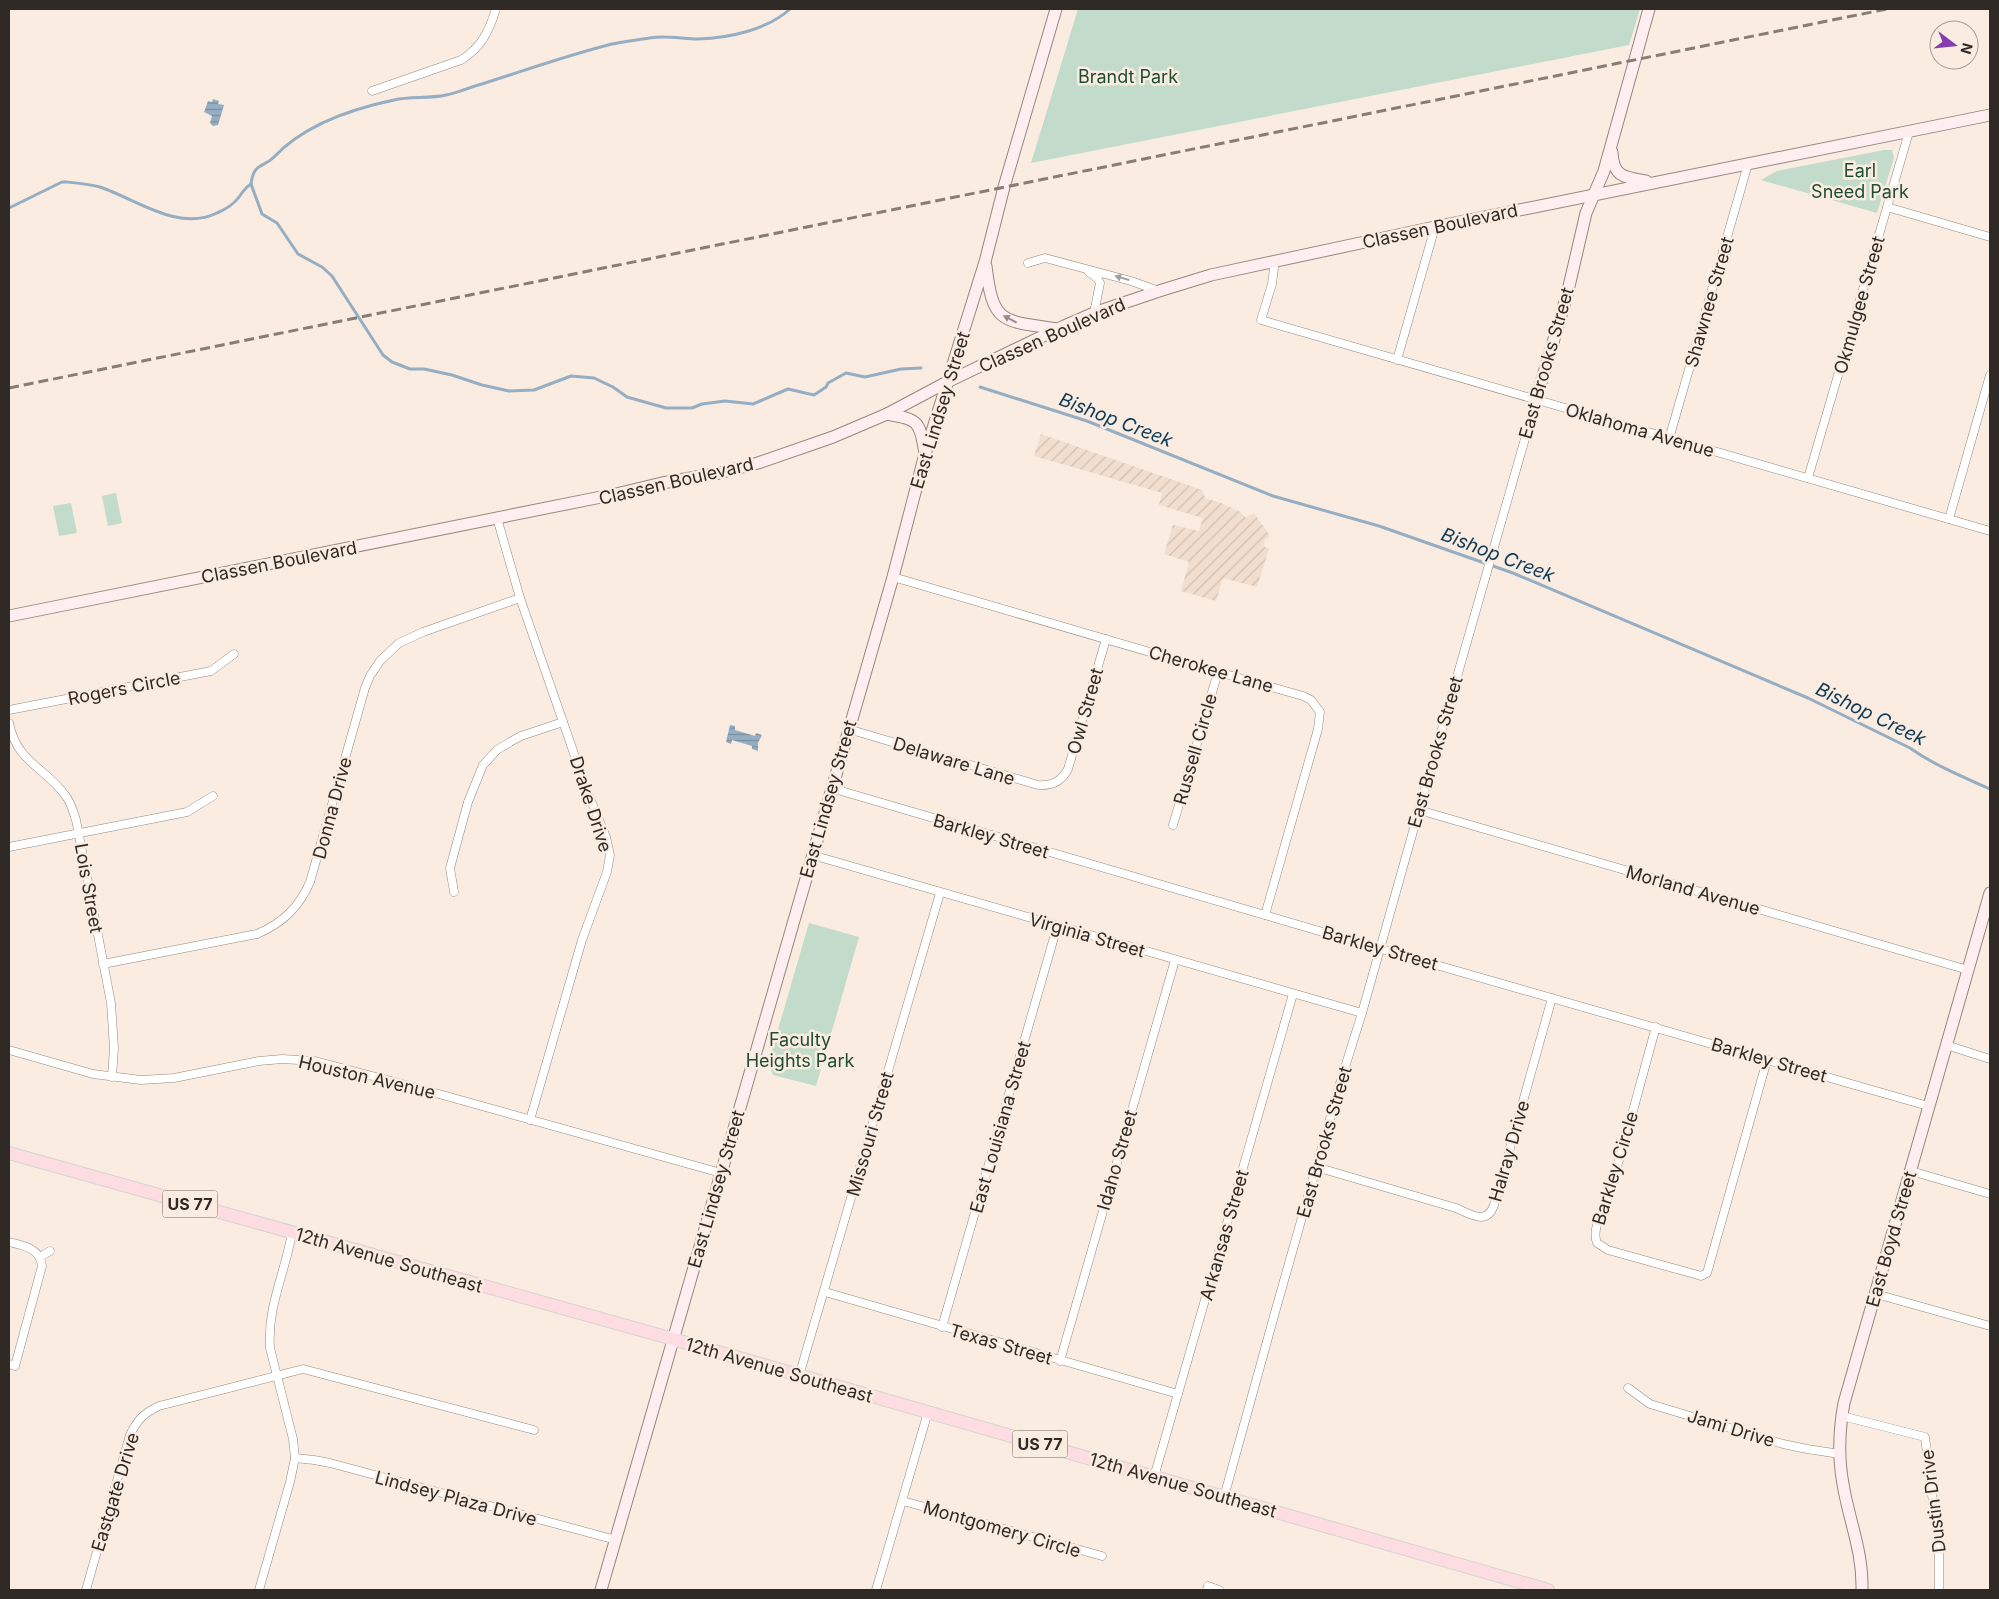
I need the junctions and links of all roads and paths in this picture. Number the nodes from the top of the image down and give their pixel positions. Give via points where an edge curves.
1 (496, 9) edge
2 (1056, 9) edge
3 (1649, 9) edge
4 (372, 91) dead end
5 (1990, 115) edge
6 (1909, 132) junction
7 (1612, 148) junction
8 (1748, 164) junction
9 (1655, 183) junction
10 (1594, 195) junction
11 (1558, 202) junction
12 (1887, 208) junction
13 (1435, 227) junction
14 (1582, 230) junction
15 (1990, 237) edge
16 (1275, 260) junction
17 (985, 262) junction
18 (1028, 263) dead end
19 (1085, 269) junction
20 (1159, 291) junction
21 (1094, 313) junction
22 (1057, 329) junction
23 (1397, 360) junction
24 (1990, 375) edge
25 (947, 382) junction
26 (1536, 400) junction
27 (886, 414) junction
28 (1669, 439) junction
29 (925, 454) junction
30 (1808, 478) junction
31 (497, 518) junction
32 (1949, 519) junction
33 (1990, 531) edge
34 (893, 577) junction
35 (520, 598) junction
36 (9, 616) edge
37 (1106, 639) junction
38 (234, 654) dead end
39 (1218, 672) junction
40 (9, 710) edge
41 (563, 722) junction
42 (9, 723) edge
43 (848, 728) junction
44 (1059, 781) joint
45 (831, 788) junction
46 (213, 796) dead end
47 (1418, 810) junction
48 (1174, 825) dead end
49 (79, 834) junction
50 (9, 848) edge
51 (812, 856) junction
52 (454, 892) dead end
53 (940, 893) junction
54 (1990, 893) edge
55 (1266, 915) junction
56 (1057, 927) junction
57 (1986, 927) edge
58 (1380, 949) junction
59 (1175, 960) junction
60 (103, 964) junction
61 (1968, 970) junction
62 (1293, 994) junction
63 (1552, 998) junction
64 (1362, 1013) junction
65 (1656, 1027) junction
66 (1946, 1046) junction
67 (9, 1050) edge
68 (1990, 1058) edge
69 (1767, 1060) junction
70 (112, 1077) junction
71 (1928, 1106) junction
72 (530, 1120) junction
73 (9, 1154) edge
74 (1316, 1168) junction
75 (1911, 1172) junction
76 (721, 1173) junction
77 (1990, 1194) edge
78 (292, 1233) junction
79 (9, 1242) edge
80 (50, 1251) dead end
81 (40, 1257) junction
82 (824, 1292) junction
83 (1876, 1294) junction
84 (1990, 1326) edge
85 (942, 1327) junction
86 (673, 1339) junction
87 (1060, 1361) junction
88 (9, 1364) edge
89 (276, 1376) junction
90 (799, 1376) junction
91 (1628, 1388) dead end
92 (1178, 1394) junction
93 (928, 1412) junction
94 (1842, 1416) junction
95 (534, 1430) dead end
96 (1840, 1454) junction
97 (295, 1458) junction
98 (1154, 1476) junction
99 (1224, 1497) junction
100 (902, 1501) junction
101 (616, 1540) junction
102 (1102, 1556) dead end
103 (1207, 1588) edge
104 (86, 1590) edge
105 (259, 1590) edge
106 (601, 1590) edge
107 (876, 1590) edge
108 (1219, 1590) edge
109 (1548, 1590) edge
110 (1862, 1590) edge
111 (1939, 1590) edge

1 - 4 street via 486,36 461,60
2 - 17 street, East Lindsey Street
3 - 7 street, East Brooks Street
5 - 6 street, Classen Boulevard
6 - 8 street, Classen Boulevard
6 - 12 street, Okmulgee Street
7 - 9 street via 1612,160 1622,175
7 - 10 street, East Brooks Street
8 - 9 street, Classen Boulevard
8 - 28 street, Shawnee Street
9 - 10 street, Classen Boulevard
10 - 11 street, Classen Boulevard
10 - 14 street, East Brooks Street
11 - 13 street, Classen Boulevard
11 - 14 street via 1578,210 1582,217
12 - 15 street
12 - 30 street, Okmulgee Street
13 - 16 street, Classen Boulevard
13 - 23 street
14 - 26 street, East Brooks Street
16 - 20 street, Classen Boulevard
16 - 23 street, Oklahoma Avenue via 1272,284 1261,320
22 -> 17 street via 1008,320 999,312 992,302
17 - 25 street, East Lindsey Street
18 - 19 street via 1045,258
20 -> 19 street
19 - 21 street via 1100,283
20 - 21 street, Classen Boulevard
21 - 22 street, Classen Boulevard
22 - 25 street, Classen Boulevard
23 - 26 street, Oklahoma Avenue
24 - 32 street
25 - 27 street, Classen Boulevard
25 - 29 street, East Lindsey Street
26 - 28 street, Oklahoma Avenue
26 - 47 street, East Brooks Street
27 - 29 street via 916,422
27 - 31 street, Classen Boulevard via 833,437 729,471
28 - 30 street, Oklahoma Avenue
29 - 34 street, East Lindsey Street
30 - 32 street, Oklahoma Avenue
31 - 35 street, Drake Drive
31 - 36 street, Classen Boulevard
32 - 33 street, Oklahoma Avenue
34 - 37 street, Cherokee Lane
34 - 43 street, East Lindsey Street
35 - 41 street, Drake Drive
35 - 60 street, Donna Drive via 411,637 391,649 380,661 366,688 310,882 299,904 287,917 257,934
37 - 39 street, Cherokee Lane
37 - 44 street, Owl Street via 1070,762
38 - 40 street, Rogers Circle via 211,671
39 - 48 street, Russell Circle
39 - 55 street, Cherokee Lane via 1303,696 1311,700 1320,712
41 - 52 street via 510,742 483,765 468,802 450,868
41 - 72 street, Drake Drive via 610,855
42 - 49 street, Lois Street via 20,751 67,796
43 - 44 street, Delaware Lane via 1038,786
43 - 45 street, East Lindsey Street
45 - 51 street, East Lindsey Street
45 - 55 street, Barkley Street
46 - 49 street via 187,812
47 - 58 street, East Brooks Street
47 - 61 street, Morland Avenue
49 - 50 street
49 - 60 street, Lois Street
51 - 53 street, Virginia Street
51 - 76 street, East Lindsey Street
53 - 56 street, Virginia Street
53 - 82 street, Missouri Street
54 - 57 street, East Boyd Street
55 - 58 street, Barkley Street
56 - 59 street, Virginia Street
56 - 85 street, East Louisiana Street
57 - 61 street, East Boyd Street
58 - 63 street, Barkley Street
58 - 64 street, East Brooks Street
59 - 62 street, Virginia Street
59 - 87 street, Idaho Street
60 - 70 street, Lois Street via 113,1028
61 - 66 street, East Boyd Street
62 - 64 street, Virginia Street
62 - 92 street, Arkansas Street
63 - 65 street, Barkley Street
63 - 74 street, Halray Drive via 1489,1216 1475,1216
64 - 74 street, East Brooks Street
65 - 69 street, Barkley Street
65 - 69 street, Barkley Circle via 1596,1229 1597,1243 1608,1250 1701,1276 1707,1273
66 - 68 street
66 - 71 street, East Boyd Street
67 - 70 street, Houston Avenue
69 - 71 street, Barkley Street
70 - 72 street, Houston Avenue via 157,1080 259,1061 302,1059
71 - 75 street, East Boyd Street
72 - 76 street, Houston Avenue
73 - 78 main road, 12th Avenue Southeast / US 77
74 - 99 street, East Brooks Street
75 - 77 street
75 - 83 street, East Boyd Street
76 - 86 street, East Lindsey Street
78 - 86 main road, 12th Avenue Southeast / US 77
78 - 89 street via 269,1325
79 - 81 street via 33,1250
80 - 81 street
81 - 88 street via 42,1266 15,1366
82 - 85 street, Texas Street
82 - 90 street, Missouri Street
83 - 84 street
83 - 94 street, East Boyd Street
85 - 87 street, Texas Street
86 - 90 main road, 12th Avenue Southeast / US 77
86 - 101 street, East Lindsey Street
87 - 92 street, Texas Street
89 - 95 street via 303,1369
89 - 97 street
89 - 104 street, Eastgate Drive via 177,1400 142,1415 130,1436
90 - 93 main road, 12th Avenue Southeast / US 77
91 - 96 street, Jami Drive via 1650,1404 1783,1444
92 - 98 street, Arkansas Street
93 - 98 main road, 12th Avenue Southeast / US 77
93 - 100 street
94 - 96 street, East Boyd Street
94 - 111 street, Dustin Drive via 1925,1437 1939,1552
96 - 110 street, East Boyd Street via 1843,1485 1859,1548
97 - 101 street, Lindsey Plaza Drive via 330,1464
97 - 105 street
98 - 99 main road, 12th Avenue Southeast / US 77
99 - 109 main road, 12th Avenue Southeast / US 77
100 - 102 street, Montgomery Circle
100 - 107 street
101 - 106 street, East Lindsey Street
103 - 108 street

